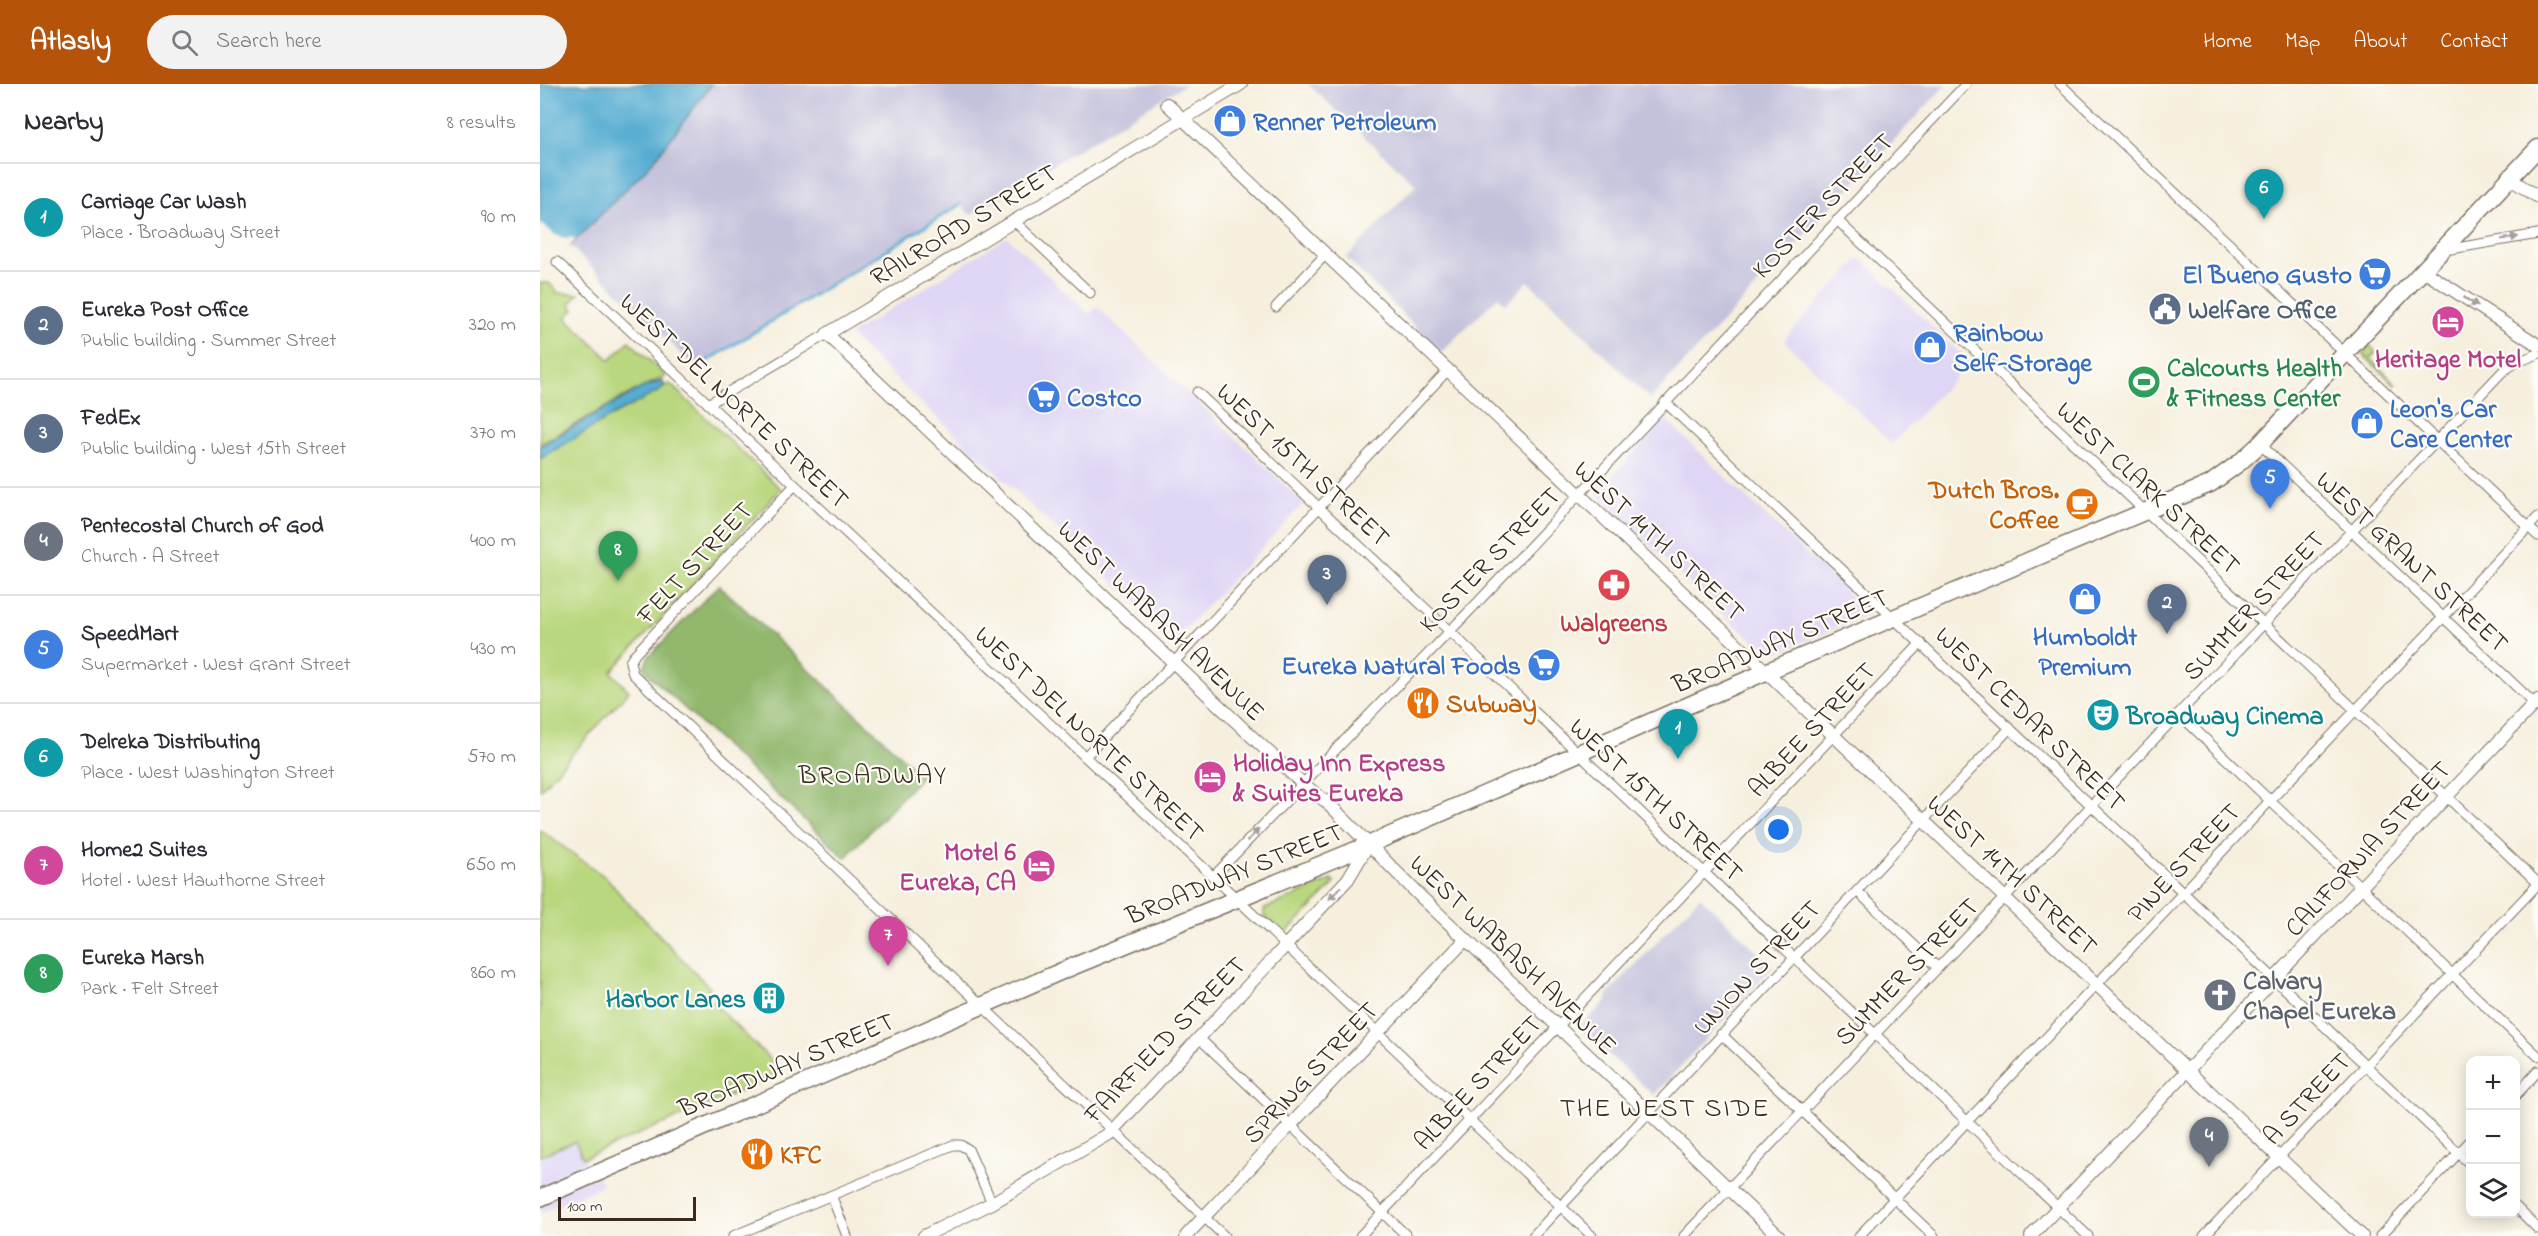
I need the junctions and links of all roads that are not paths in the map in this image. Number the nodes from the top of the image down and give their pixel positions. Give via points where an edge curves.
1 (1241, 84) edge
2 (1966, 84) edge
3 (2060, 84) edge
4 (1167, 104) dead end
5 (1182, 119) junction
6 (2538, 148) edge
7 (2509, 178) junction
8 (2538, 197) edge
9 (1013, 220) junction
10 (1837, 220) junction
11 (2538, 234) edge
12 (2440, 251) junction
13 (1325, 255) junction
14 (557, 262) dead end
15 (2422, 270) junction
16 (1090, 293) dead end
17 (1276, 307) dead end
18 (826, 334) junction
19 (2538, 345) edge
20 (2345, 353) junction
21 (2538, 354) edge
22 (1447, 371) junction
23 (1197, 392) dead end
24 (1665, 402) junction
25 (708, 404) junction
26 (2437, 440) junction
27 (2260, 444) junction
28 (795, 485) junction
29 (1579, 495) junction
30 (1320, 508) junction
31 (2145, 512) junction
32 (2538, 517) edge
33 (2529, 527) junction
34 (2351, 531) junction
35 (2538, 536) edge
36 (2442, 617) junction
37 (1895, 618) junction
38 (2264, 624) junction
39 (1449, 630) junction
40 (1921, 643) junction
41 (1174, 663) junction
42 (1767, 672) junction
43 (2537, 704) edge
44 (2355, 709) junction
45 (2179, 714) junction
46 (2010, 728) junction
47 (1834, 735) junction
48 (1578, 754) junction
49 (1085, 757) junction
50 (1303, 784) junction
51 (2447, 796) junction
52 (2269, 801) junction
53 (2092, 805) junction
54 (1923, 821) junction
55 (1368, 845) junction
56 (1704, 872) junction
57 (1213, 877) junction
58 (2538, 884) edge
59 (2361, 888) junction
60 (1857, 891) junction
61 (2183, 891) junction
62 (2004, 899) junction
63 (1238, 900) junction
64 (1466, 939) junction
65 (1285, 946) junction
66 (1794, 957) junction
67 (1938, 968) junction
68 (2452, 975) junction
69 (2274, 978) junction
70 (2096, 984) junction
71 (983, 1007) junction
72 (1558, 1027) junction
73 (1377, 1033) junction
74 (1721, 1034) junction
75 (1875, 1034) junction
76 (1199, 1038) junction
77 (2538, 1056) edge
78 (2366, 1065) junction
79 (2187, 1071) junction
80 (2538, 1071) edge
81 (2520, 1091) edge
82 (1802, 1111) junction
83 (1649, 1113) junction
84 (1470, 1121) junction
85 (1967, 1121) junction
86 (1290, 1125) junction
87 (1112, 1132) junction
88 (2466, 1145) edge
89 (2459, 1153) junction
90 (2278, 1158) junction
91 (2466, 1160) edge
92 (1729, 1188) junction
93 (832, 1197) junction
94 (540, 1198) edge
95 (1894, 1198) junction
96 (992, 1203) junction
97 (1561, 1207) junction
98 (2058, 1208) junction
99 (2520, 1211) edge
100 (1383, 1212) junction
101 (1204, 1218) junction
102 (2538, 1229) edge
103 (946, 1232) edge
104 (733, 1236) edge
105 (847, 1236) edge
106 (924, 1236) edge
107 (1186, 1236) edge
108 (1224, 1236) edge
109 (1360, 1236) edge
110 (1407, 1236) edge
111 (1533, 1236) edge
112 (1592, 1236) edge
113 (1684, 1236) edge
114 (1779, 1236) edge
115 (1859, 1236) edge
116 (1934, 1236) edge
117 (2031, 1236) edge
118 (2088, 1236) edge
119 (2204, 1236) edge
120 (2362, 1236) edge
121 (2380, 1236) edge

1 - 5 street, RAILROAD STREET
2 - 10 street, KOSTER STREET
3 - 20 street
4 - 5 street, WEST 14TH STREET
5 - 9 street, RAILROAD STREET
5 - 13 street, WEST 14TH STREET
6 - 7 highway, BROADWAY STREET
7 - 8 street
7 - 12 highway, BROADWAY STREET
9 - 16 street
9 - 18 street, RAILROAD STREET
10 - 24 street, KOSTER STREET
10 - 31 street, WEST CLARK STREET
12 -> 11 street
12 - 15 highway, BROADWAY STREET
13 - 17 street
13 - 22 street, WEST 14TH STREET
14 - 25 street, WEST DEL NORTE STREET
15 -> 19 street
15 - 20 highway, BROADWAY STREET
18 - 25 street, RAILROAD STREET
18 - 41 street, WEST WABASH AVENUE
20 - 26 street
20 - 27 highway, BROADWAY STREET
21 - 26 street, SUMMER STREET via 2502,372
22 - 29 street, WEST 14TH STREET
22 - 30 street
23 - 30 street, WEST 15TH STREET
24 - 29 street, KOSTER STREET
24 - 37 street, WEST CEDAR STREET
25 - 28 street, WEST DEL NORTE STREET
26 - 33 street
26 - 34 street, SUMMER STREET
27 - 31 highway, BROADWAY STREET via 2210,484
27 - 34 street, WEST GRANT STREET
28 - 49 street, WEST DEL NORTE STREET
28 - 71 street, FELT STREET via 636,654 630,662 631,670
29 - 39 street, KOSTER STREET
29 - 42 street, WEST 14TH STREET
30 - 39 street, WEST 15TH STREET
30 - 41 street
31 - 37 highway, BROADWAY STREET
31 - 38 street, WEST CLARK STREET
32 - 33 street, PINE STREET
33 - 35 street
33 - 36 street, PINE STREET
34 - 36 street, WEST GRANT STREET
34 - 38 street, SUMMER STREET
36 - 43 street, WEST GRANT STREET
36 - 44 street, PINE STREET
37 - 40 street, WEST CEDAR STREET
37 - 42 highway, BROADWAY STREET
38 - 44 street, WEST CLARK STREET
38 - 45 street, SUMMER STREET
39 - 48 street, WEST 15TH STREET
39 - 50 street, KOSTER STREET
40 - 46 street, WEST CEDAR STREET
40 - 47 street, ALBEE STREET
41 - 49 street
41 - 50 street, WEST WABASH AVENUE
42 - 47 street, WEST 14TH STREET
42 - 48 highway, BROADWAY STREET
43 - 51 street, CALIFORNIA STREET
44 - 51 street, WEST CLARK STREET
44 - 52 street, PINE STREET
45 - 52 street
45 - 53 street, SUMMER STREET
46 - 53 street, WEST CEDAR STREET
46 - 54 street, UNION STREET
47 - 54 street, WEST 14TH STREET
47 - 56 street, ALBEE STREET
48 - 55 highway, BROADWAY STREET
48 - 56 street, WEST 15TH STREET
49 - 57 street, WEST DEL NORTE STREET
50 - 55 street, WEST WABASH AVENUE via 1328,803
57 -> 50 street, KOSTER STREET
51 - 58 street, WEST CLARK STREET
51 - 59 street, CALIFORNIA STREET
52 - 59 street
52 - 61 street, PINE STREET
53 - 61 street, WEST CEDAR STREET
53 - 62 street, SUMMER STREET
54 - 60 street, UNION STREET
54 - 62 street, WEST 14TH STREET
55 - 63 highway, BROADWAY STREET
55 - 64 street, WEST WABASH AVENUE
55 -> 65 street, FAIRFIELD STREET via 1348,879
56 - 66 street, WEST 15TH STREET
56 - 72 street, ALBEE STREET
57 - 63 street, WEST DEL NORTE STREET
58 - 68 street, A STREET
59 - 68 street
59 - 69 street, CALIFORNIA STREET
60 - 66 street, UNION STREET
60 - 67 street
61 - 69 street, WEST CEDAR STREET
61 - 70 street, PINE STREET
62 - 67 street, SUMMER STREET
62 - 70 street, WEST 14TH STREET
63 - 65 street, WEST DEL NORTE STREET
63 - 71 highway, BROADWAY STREET
64 - 72 street, WEST WABASH AVENUE
64 - 73 street, SPRING STREET
65 - 73 street, WEST DEL NORTE STREET
65 - 76 street, FAIRFIELD STREET
66 - 74 street, UNION STREET
66 - 75 street, WEST 15TH STREET
67 - 75 street, SUMMER STREET
68 - 77 street
68 - 78 street, A STREET
69 - 78 street, WEST CEDAR STREET
69 - 79 street, CALIFORNIA STREET
70 - 79 street, WEST 14TH STREET
70 - 85 street, PINE STREET
71 - 87 street
71 - 94 highway, BROADWAY STREET
72 - 83 street, WEST WABASH AVENUE
72 - 84 street, ALBEE STREET
73 - 84 street, WEST DEL NORTE STREET
73 - 86 street, SPRING STREET
74 - 82 street
74 - 83 street, UNION STREET
75 - 82 street, SUMMER STREET
75 - 85 street, WEST 15TH STREET
76 - 86 street
76 - 87 street, FAIRFIELD STREET
78 - 89 street, WEST CEDAR STREET
78 - 90 street, A STREET
79 - 90 street, WEST 14TH STREET
79 - 98 street, CALIFORNIA STREET
80 - 81 street
82 - 92 street, SUMMER STREET
82 - 95 street
83 - 92 street, WEST WABASH AVENUE
83 - 97 street, UNION STREET
84 - 97 street, WEST DEL NORTE STREET
84 - 100 street, ALBEE STREET
85 - 95 street, PINE STREET
85 - 98 street, WEST 15TH STREET
86 - 100 street
86 - 101 street, SPRING STREET
87 - 96 street, FAIRFIELD STREET
87 - 101 street
88 - 89 street
89 - 91 street, WEST CEDAR STREET
89 - 121 street
90 - 119 street, A STREET
90 - 120 street, WEST 14TH STREET
92 - 113 street, SUMMER STREET
92 - 114 street, WEST WABASH AVENUE
93 - 96 street via 960,1144 968,1149
93 - 104 street
93 - 105 street
95 - 115 street, PINE STREET
95 - 116 street
96 - 103 street, FAIRFIELD STREET
97 - 111 street, UNION STREET
97 - 112 street, WEST DEL NORTE STREET
98 - 117 street, CALIFORNIA STREET
98 - 118 street, WEST 15TH STREET
99 - 102 street
100 - 109 street, ALBEE STREET
100 - 110 street
101 - 107 street, SPRING STREET
101 - 108 street
103 - 106 street, FAIRFIELD STREET

